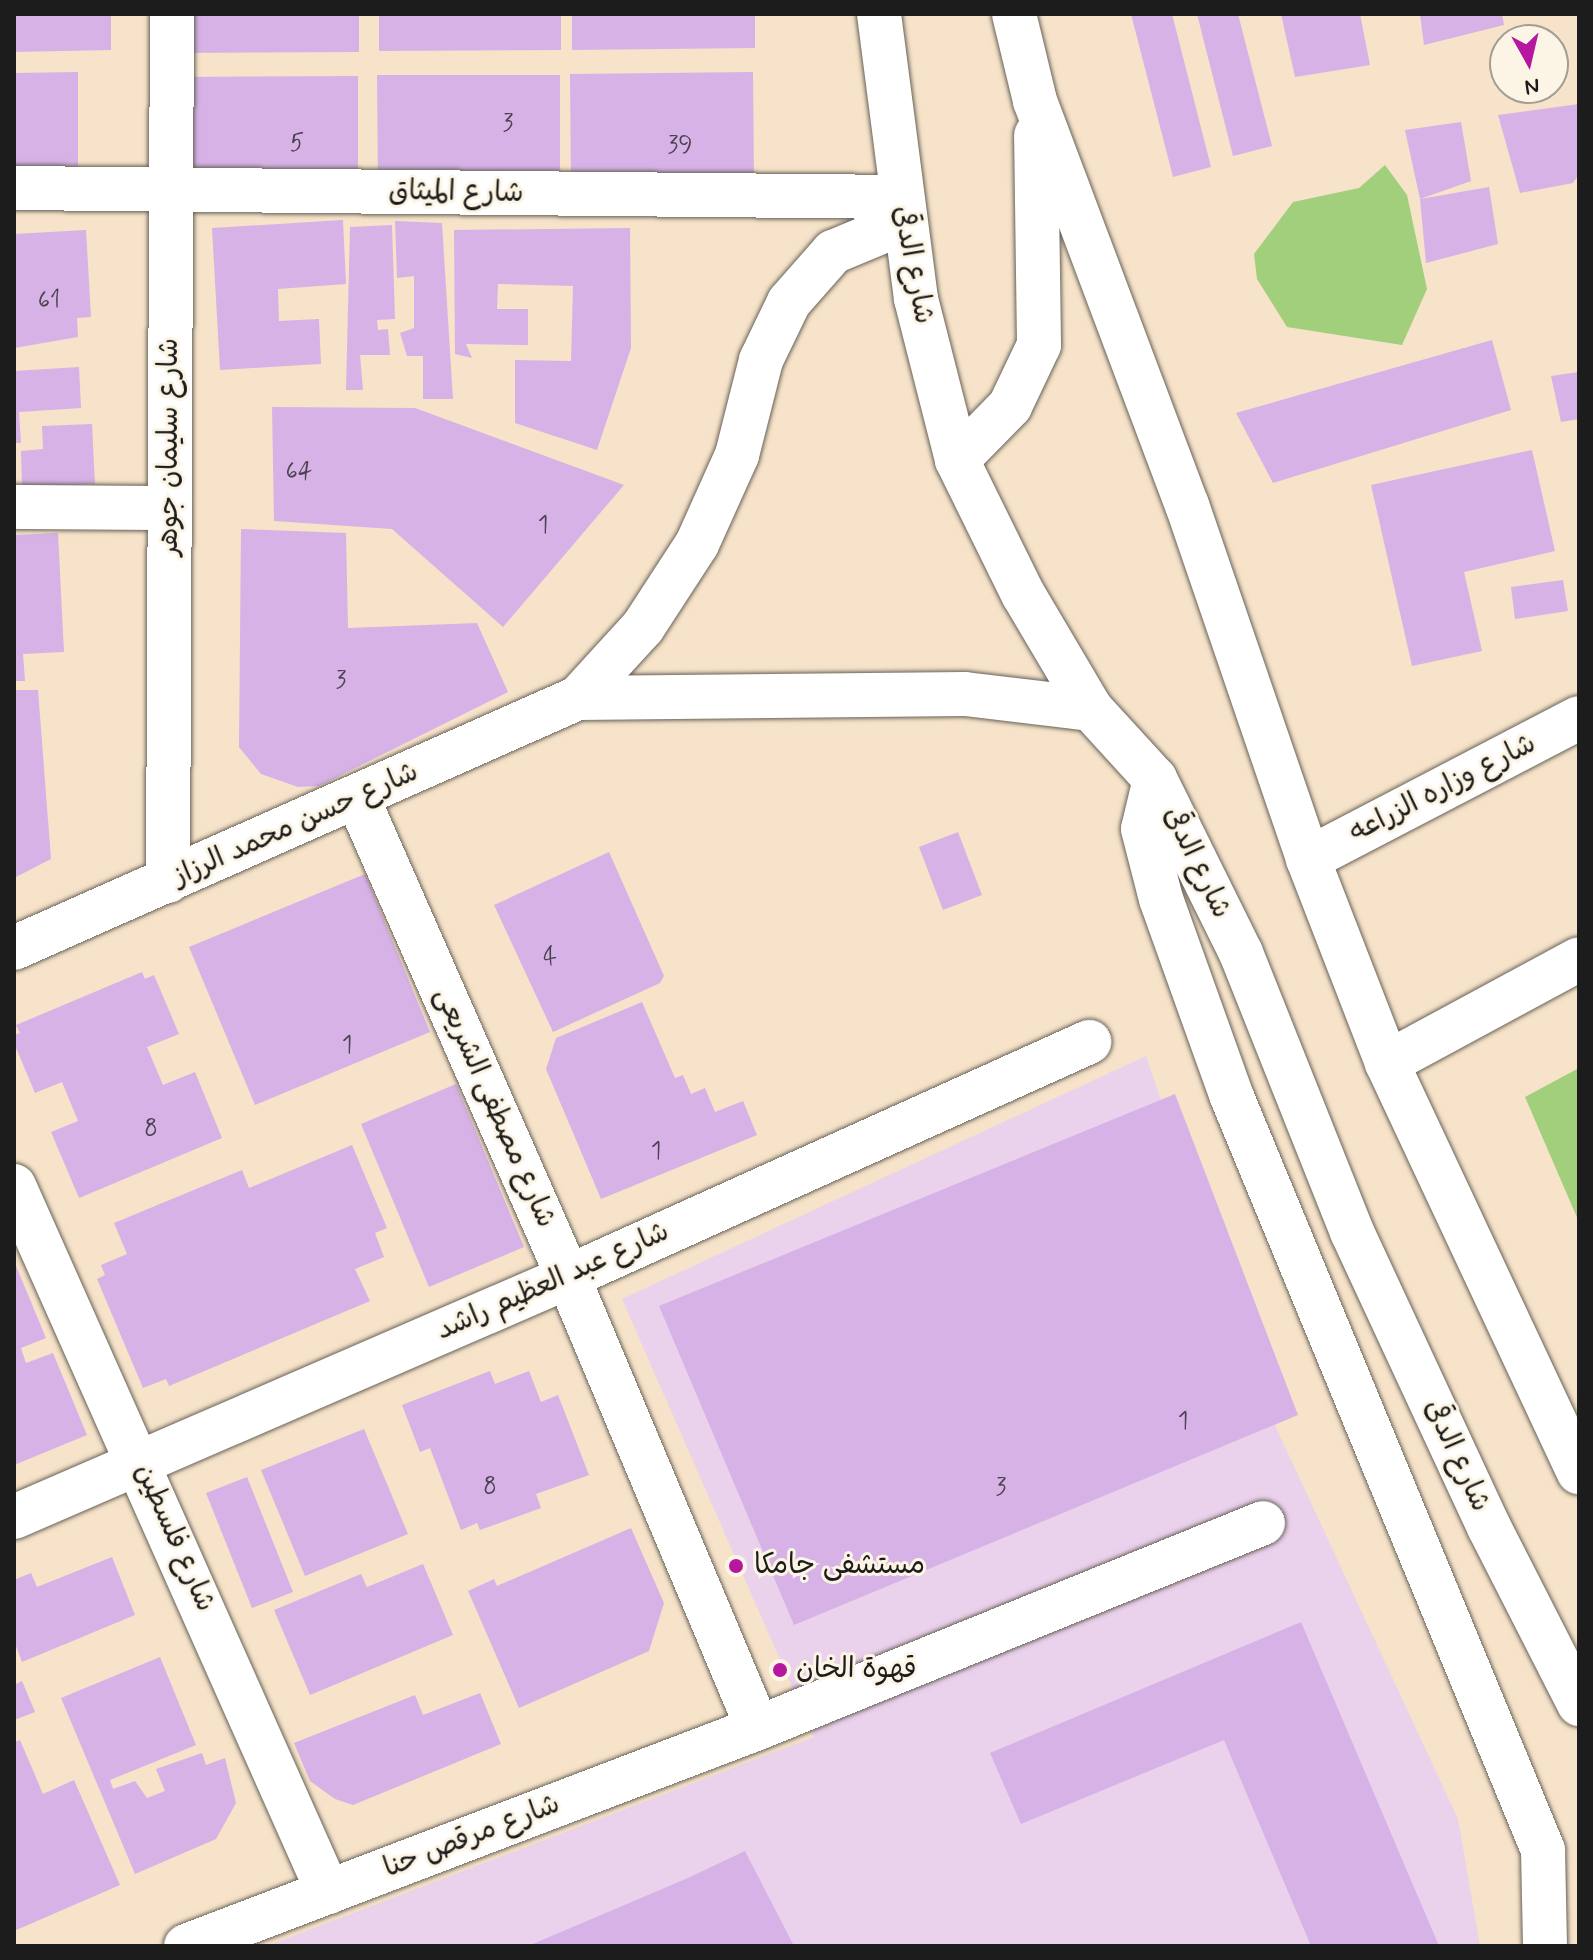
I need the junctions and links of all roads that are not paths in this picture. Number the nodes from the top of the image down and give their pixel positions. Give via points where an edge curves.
1 (172, 14) edge
2 (879, 14) edge
3 (1014, 14) edge
4 (1035, 101) junction
5 (14, 188) edge
6 (171, 190) junction
7 (902, 210) junction
8 (957, 460) junction
9 (14, 507) edge
10 (170, 508) junction
11 (578, 698) junction
12 (1091, 709) junction
13 (1579, 718) edge
14 (1155, 779) junction
15 (358, 799) junction
16 (1308, 859) junction
17 (168, 881) junction
18 (14, 948) edge
19 (1579, 959) edge
20 (1089, 1042) dead end
21 (1387, 1063) junction
22 (14, 1186) edge
23 (568, 1277) junction
24 (141, 1462) junction
25 (1579, 1472) edge
26 (14, 1517) edge
27 (1263, 1523) dead end
28 (1579, 1704) edge
29 (758, 1728) junction
30 (328, 1892) junction
31 (186, 1946) edge
32 (1545, 1946) edge

1 - 6 main road, شارع سليمان جوهر
2 - 7 main road, شارع الدقى
3 - 4 main road
4 - 8 main road via 1039,345 1010,406
4 - 16 main road via 1187,505
5 - 6 main road, شارع الميثاق
6 - 7 main road, شارع الميثاق
6 - 10 main road, شارع سليمان جوهر
7 - 8 main road, شارع الدقى via 916,299
7 - 11 main road, شارع حسن محمد الرزاز via 833,252 789,302 761,360 737,455 697,544 643,627
8 - 12 main road, شارع الدقى via 1023,594
9 - 10 main road
10 - 17 main road, شارع سليمان جوهر
11 - 12 main road, شارع حسن محمد الرزاز via 965,694
11 - 15 main road, شارع حسن محمد الرزاز
12 - 14 main road, شارع الدقى
13 - 16 main road, شارع وزاره الزراعه
14 - 28 main road, شارع الدقى via 1241,953 1352,1232 1489,1527
14 - 32 main road via 1143,829 1161,899 1232,1097 1543,1850
15 - 17 main road, شارع حسن محمد الرزاز
15 - 23 main road, شارع مصطفى الشريعى
16 - 21 main road
17 - 18 main road, شارع حسن محمد الرزاز
19 - 21 main road
20 - 23 main road, شارع عبد العظيم راشد
21 - 25 main road
22 - 24 main road, شارع فلسطين
23 - 24 main road, شارع عبد العظيم راشد
23 - 29 main road, شارع مصطفى الشريعى
24 - 26 main road, شارع عبد العظيم راشد
24 - 30 main road, شارع فلسطين
27 - 29 main road, شارع مرقص حنا
29 - 30 main road, شارع مرقص حنا
30 - 31 main road, شارع مرقص حنا

